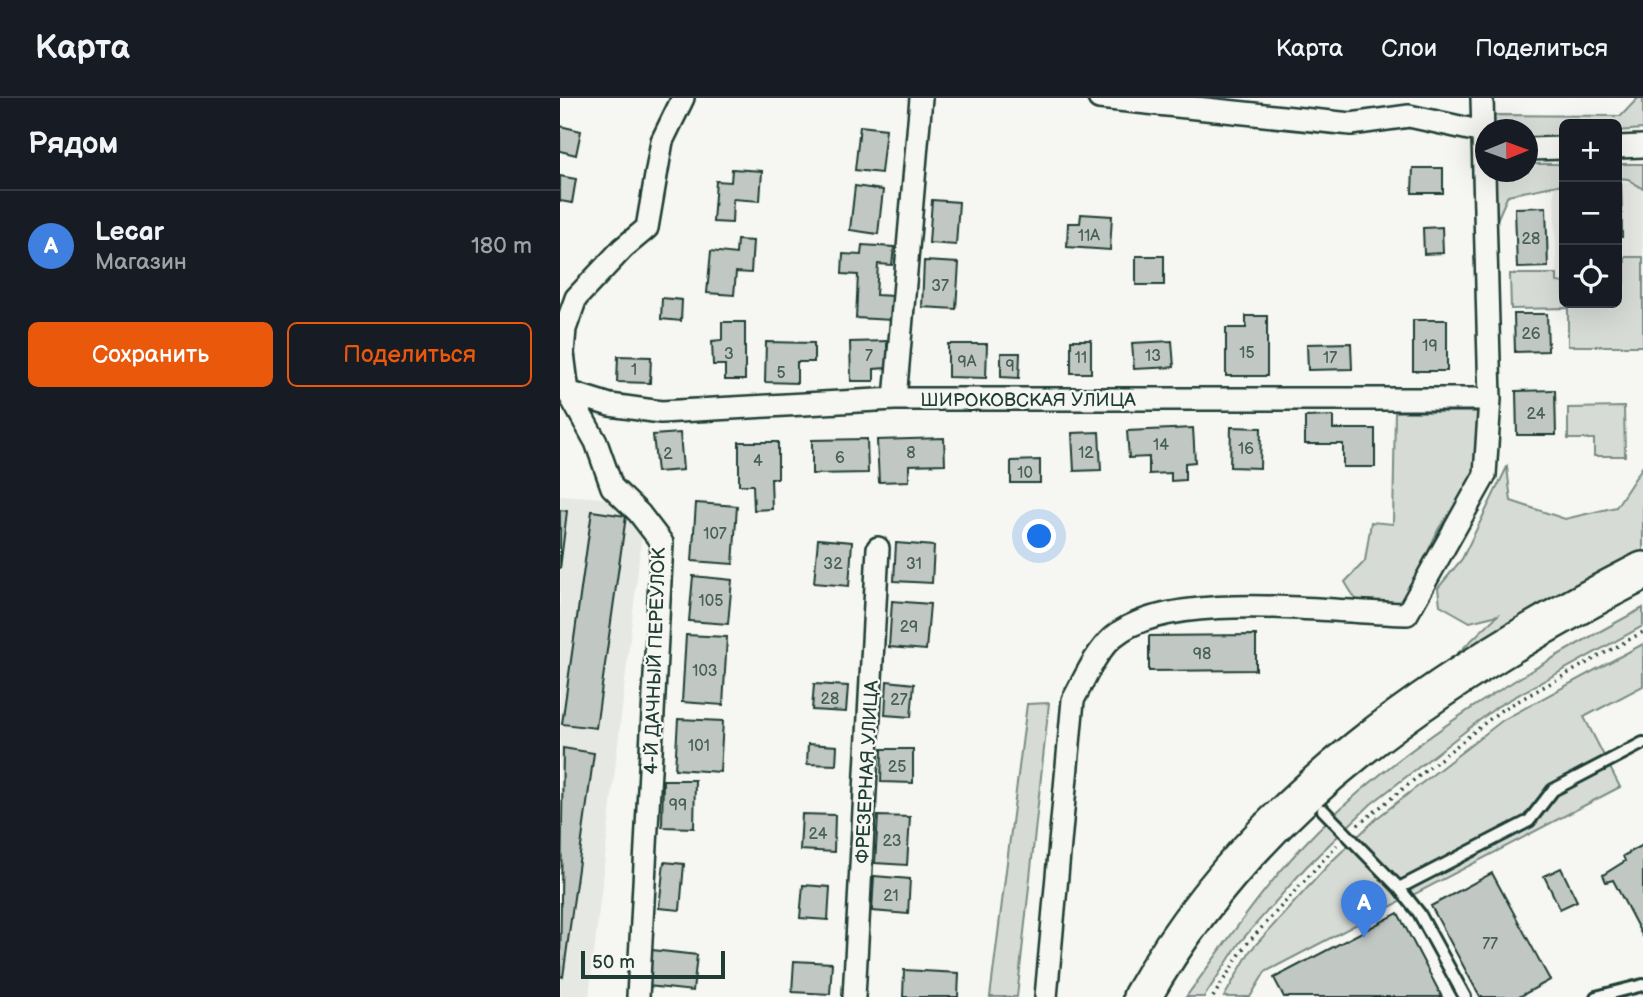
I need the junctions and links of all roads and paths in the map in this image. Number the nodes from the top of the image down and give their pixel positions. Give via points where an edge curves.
1 (683, 98) edge
2 (921, 98) edge
3 (1099, 98) edge
4 (1482, 98) edge
5 (1160, 100) edge
6 (1483, 119) edge
7 (1475, 142) edge
8 (1643, 146) edge
9 (1622, 147) edge
10 (1559, 148) edge
11 (1538, 149) edge
12 (1485, 182) edge
13 (568, 392) junction
14 (895, 399) junction
15 (1490, 400) junction
16 (878, 548) dead end
17 (1643, 571) edge
18 (1643, 595) edge
19 (1643, 632) edge
20 (1643, 743) edge
21 (1335, 822) junction
22 (1399, 888) junction
23 (1643, 985) edge
24 (638, 997) edge
25 (855, 997) edge
26 (1046, 997) edge
27 (1142, 997) edge
28 (1172, 997) edge
29 (1213, 997) edge
30 (1465, 997) edge
31 (1596, 997) edge

1 - 13 street, 4-Й ДАЧНЫЙ ПЕРЕУЛОК via 662,141 647,229 576,298 565,329
2 - 14 street
3 - 5 street
4 - 6 street
5 - 7 street via 1351,124 1409,116
8 - 9 street
10 - 11 street
12 - 15 street
13 - 14 street, ШИРОКОВСКАЯ УЛИЦА via 661,412
13 - 24 street, 4-Й ДАЧНЫЙ ПЕРЕУЛОК via 596,442 612,487 662,543
14 - 15 street, ШИРОКОВСКАЯ УЛИЦА
15 - 26 street via 1485,474 1407,614 1249,607 1166,613 1139,621 1112,638 1091,666 1073,700
16 - 25 street, ФРЕЗЕРНАЯ УЛИЦА
17 - 27 highway via 1450,680 1328,774 1246,854 1166,958
18 - 21 highway via 1510,667 1410,736
19 - 21 path via 1500,711 1373,811
20 - 22 lane via 1553,790 1529,821
21 - 22 lane
21 - 28 highway via 1238,901
21 - 29 path
22 - 30 lane via 1419,912
23 - 31 lane

